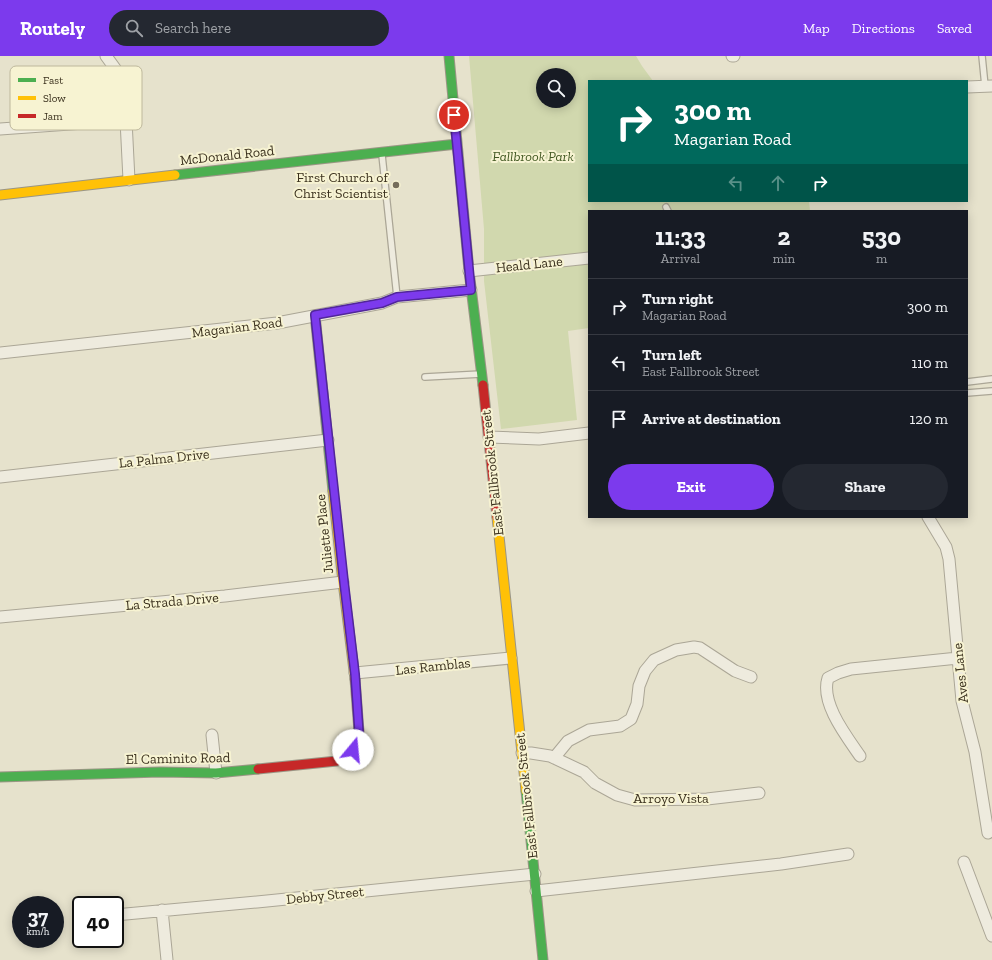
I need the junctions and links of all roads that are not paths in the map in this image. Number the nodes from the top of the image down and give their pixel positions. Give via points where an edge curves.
1 (106, 56) edge
2 (449, 56) edge
3 (982, 56) edge
4 (113, 66) edge
5 (989, 86) edge
6 (968, 87) edge
7 (10, 127) edge
8 (0, 128) edge
9 (127, 130) edge
10 (457, 144) junction
11 (382, 152) junction
12 (130, 180) junction
13 (0, 195) edge
14 (588, 258) edge
15 (469, 271) junction
16 (471, 290) junction
17 (397, 297) junction
18 (315, 315) junction
19 (0, 352) edge
20 (481, 374) junction
21 (425, 377) dead end
22 (992, 378) edge
23 (968, 382) edge
24 (992, 391) edge
25 (968, 393) edge
26 (588, 433) edge
27 (489, 437) junction
28 (328, 440) junction
29 (0, 477) edge
30 (929, 518) edge
31 (344, 582) junction
32 (0, 617) edge
33 (511, 658) junction
34 (958, 658) junction
35 (355, 674) junction
36 (751, 677) dead end
37 (212, 735) dead end
38 (353, 750) joint
39 (522, 753) junction
40 (860, 756) dead end
41 (554, 758) junction
42 (216, 773) junction
43 (0, 777) edge
44 (759, 793) dead end
45 (988, 833) dead end
46 (848, 854) dead end
47 (964, 862) dead end
48 (534, 874) junction
49 (536, 891) junction
50 (162, 910) junction
51 (124, 914) edge
52 (992, 936) edge
53 (167, 960) edge
54 (543, 960) edge

1 - 4 street
2 - 10 street, East Fallbrook Street
3 - 5 lane
5 - 6 street
7 - 8 street
9 - 12 street
10 - 11 street, McDonald Road
10 - 15 street, East Fallbrook Street
11 - 12 street, McDonald Road
11 - 17 lane
12 - 13 street, McDonald Road
14 - 15 street, Heald Lane
15 - 16 street, East Fallbrook Street
16 - 17 street, Magarian Road
16 - 20 street, East Fallbrook Street
17 - 18 street, Magarian Road via 382,303
18 - 19 street, Magarian Road via 276,324
18 - 28 street, Juliette Place
20 - 21 lane
20 - 27 street, East Fallbrook Street
22 - 23 lane
24 - 25 lane
26 - 27 street via 539,439
27 - 33 street, East Fallbrook Street
28 - 29 street, La Palma Drive
28 - 31 street, Juliette Place
30 - 34 street, Aves Lane via 946,547 949,559
31 - 32 street, La Strada Drive
31 - 35 street, Juliette Place
33 - 35 street, Las Ramblas
33 - 39 street, East Fallbrook Street
34 - 40 street via 851,669 828,678 826,685 834,714
34 - 45 street, Aves Lane via 962,701 975,752
35 - 38 street, Juliette Place via 359,732
36 - 41 street via 735,671 700,648 676,650 654,660 646,671 639,686 637,704 631,719 620,726 590,730 568,741
37 - 42 street
38 - 42 street, El Caminito Road via 337,761
39 - 41 street, Arroyo Vista via 531,752
39 - 48 street, East Fallbrook Street
41 - 44 street, Arroyo Vista via 584,772 595,783 617,795 635,800 707,798
42 - 43 street, El Caminito Road via 160,772
46 - 49 street via 781,864
47 - 52 street
48 - 49 street, East Fallbrook Street
48 - 50 street, Debby Street
49 - 54 street, East Fallbrook Street
50 - 51 street, Debby Street
50 - 53 street

